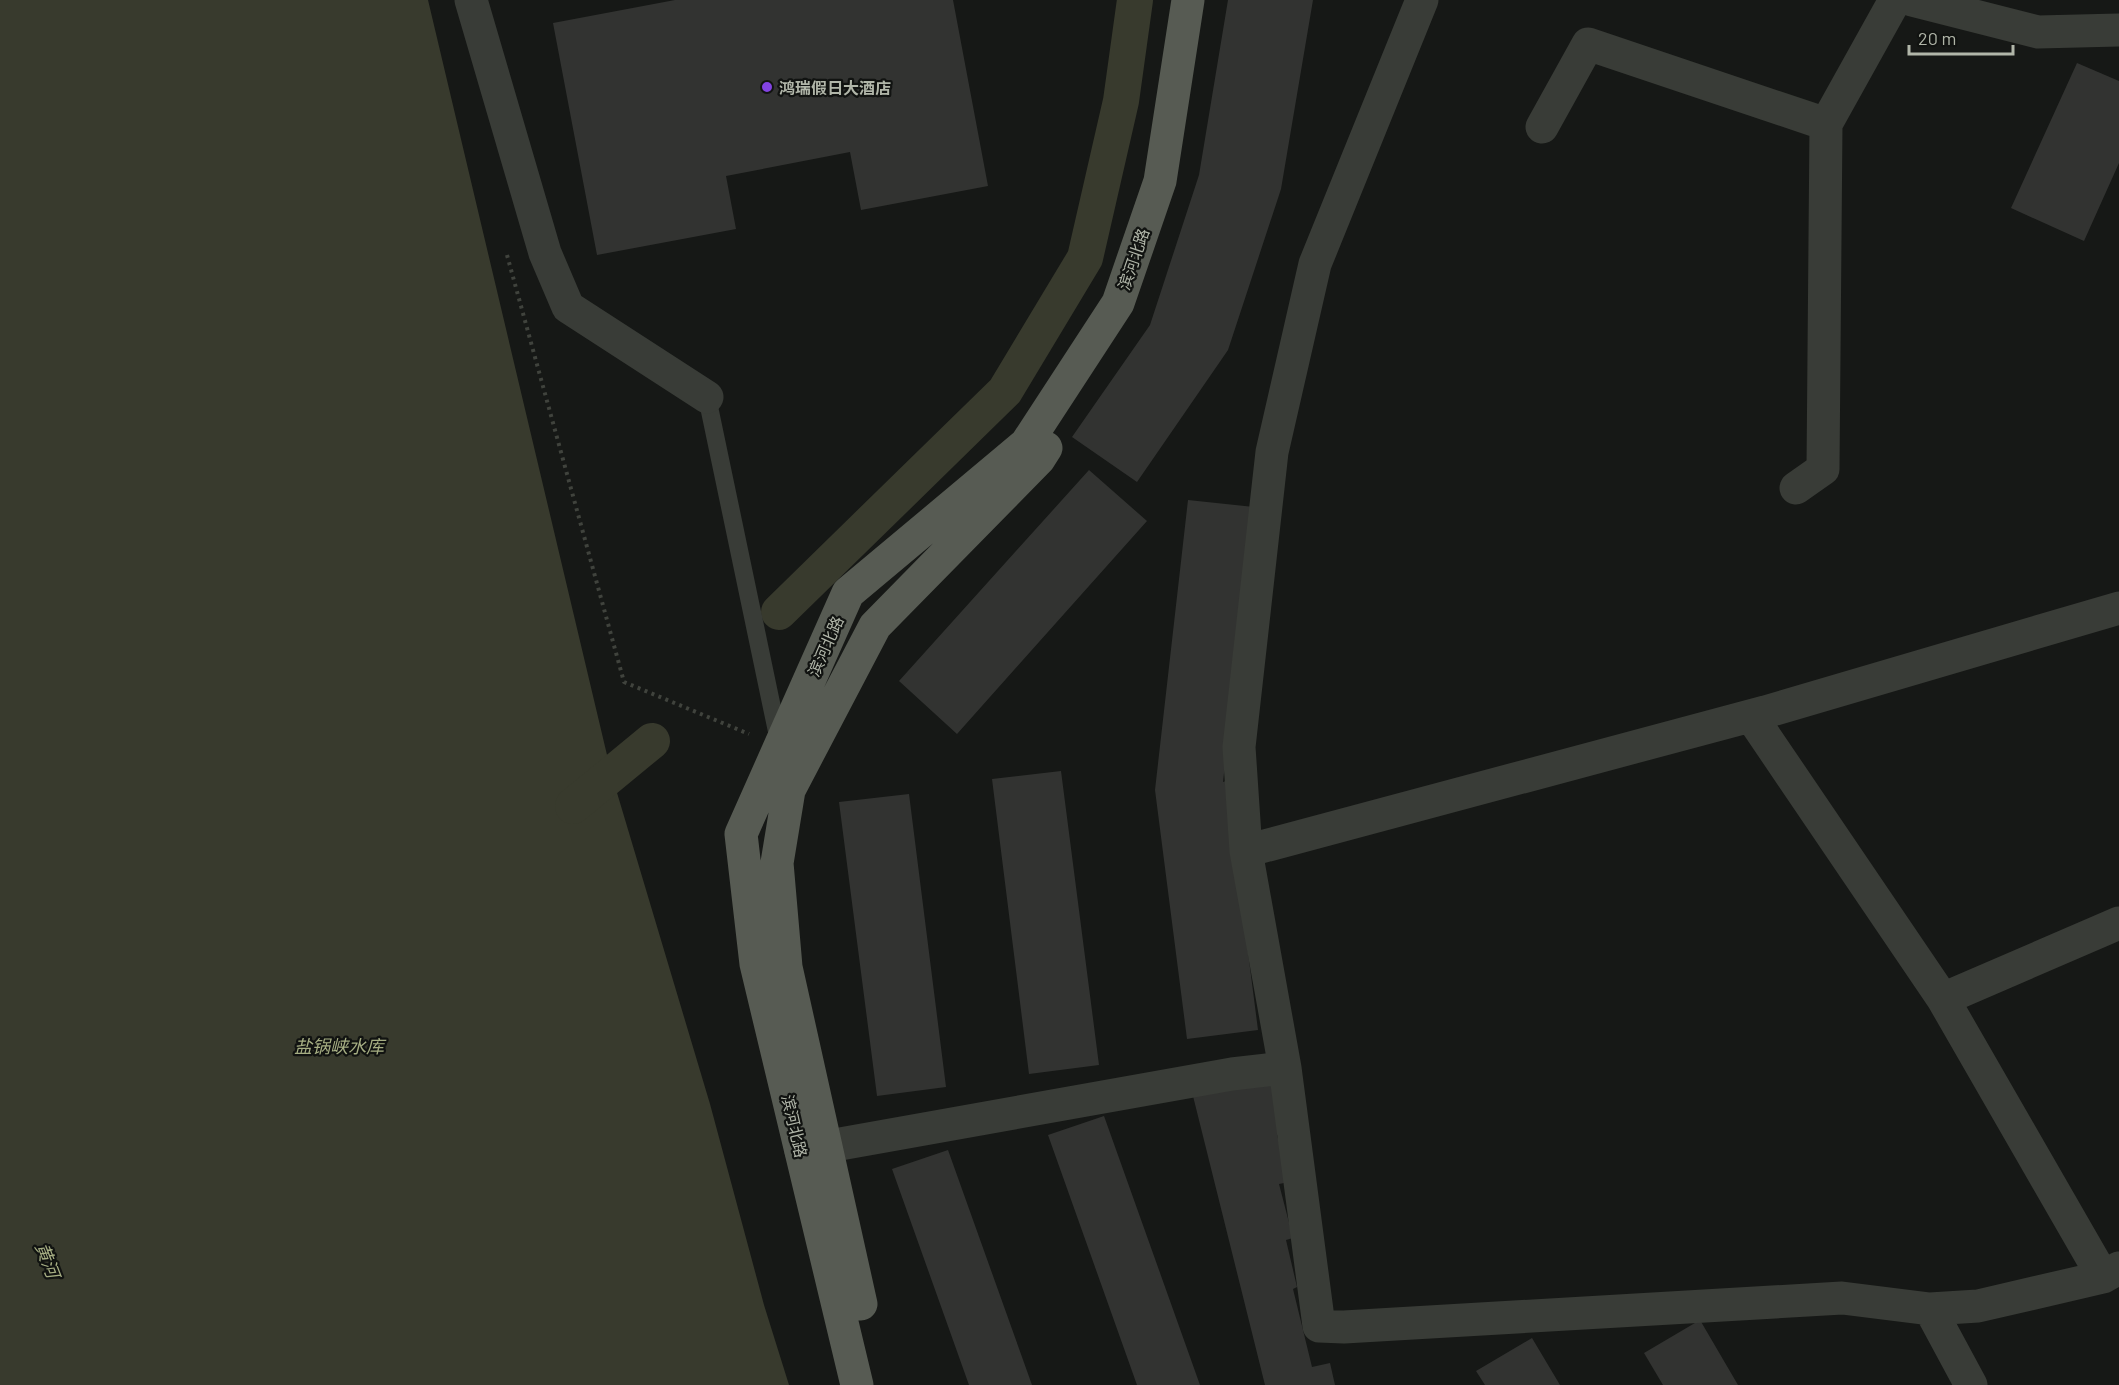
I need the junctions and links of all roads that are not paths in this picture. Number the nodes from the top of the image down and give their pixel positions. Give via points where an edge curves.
1 (471, 0) edge
2 (1188, 0) edge
3 (1210, 0) edge
4 (1422, 0) edge
5 (1895, 0) edge
6 (1912, 0) edge
7 (2119, 30) edge
8 (1826, 124) junction
9 (1542, 127) dead end
10 (707, 397) joint
11 (1796, 488) dead end
12 (2119, 608) edge
13 (1750, 716) junction
14 (780, 747) junction
15 (789, 790) junction
16 (1246, 851) junction
17 (2119, 923) edge
18 (1943, 999) junction
19 (1285, 1068) junction
20 (813, 1149) junction
21 (2111, 1272) edge
22 (1930, 1309) junction
23 (857, 1385) edge
24 (879, 1385) edge
25 (1971, 1385) edge

1 - 10 street via 545,253 568,307
2 - 14 main road, 滨河北路 via 1160,181 1118,303 1026,444 848,593
3 - 15 main road, 滨河北路 via 1180,183 1134,312 1039,459 875,626
4 - 16 street via 1315,264 1272,452 1239,747
5 - 8 street
6 - 7 street via 2038,32
8 - 9 street via 1588,44
8 - 11 street via 1823,469
10 - 14 lane
12 - 13 street
13 - 16 street
13 - 18 street
14 - 15 lane
14 - 20 main road, 滨河北路 via 741,834 756,964
15 - 20 main road, 滨河北路 via 777,862 786,967
16 - 19 street
17 - 18 street
18 - 21 street
19 - 20 street via 1232,1074
19 - 22 street via 1318,1326 1842,1298
20 - 23 main road, 滨河北路
20 - 24 main road, 滨河北路
21 - 22 street via 1978,1306
22 - 25 street

